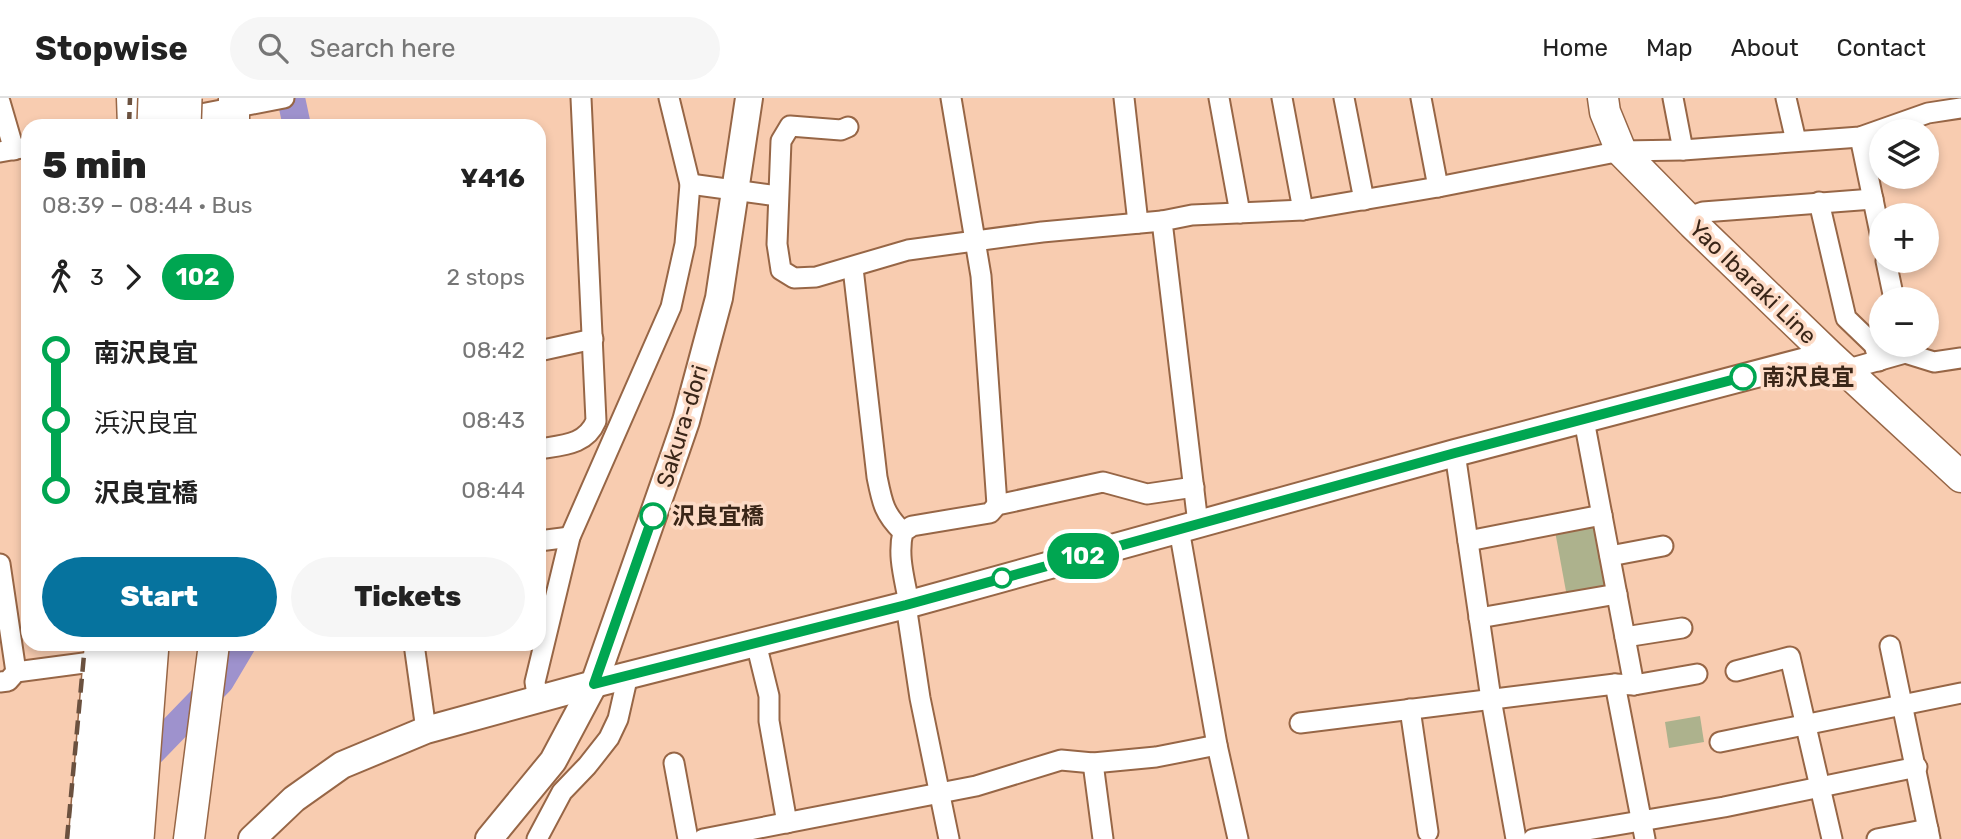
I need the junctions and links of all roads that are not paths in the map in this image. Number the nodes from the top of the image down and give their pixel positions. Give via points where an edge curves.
1 (132, 98) edge
2 (156, 98) edge
3 (184, 98) edge
4 (284, 98) edge
5 (581, 98) edge
6 (669, 98) edge
7 (749, 98) edge
8 (951, 98) edge
9 (1124, 98) edge
10 (1219, 98) edge
11 (1282, 98) edge
12 (1344, 98) edge
13 (1422, 98) edge
14 (1603, 98) edge
15 (1673, 98) edge
16 (1786, 98) edge
17 (0, 102) edge
18 (1961, 108) edge
19 (235, 111) edge
20 (134, 119) edge
21 (156, 119) edge
22 (181, 119) edge
23 (183, 119) edge
24 (848, 127) dead end
25 (1860, 137) junction
26 (1796, 141) junction
27 (14, 150) edge
28 (1684, 150) junction
29 (1621, 151) junction
30 (690, 184) junction
31 (1438, 187) junction
32 (736, 189) junction
33 (778, 196) junction
34 (1873, 199) junction
35 (1364, 200) junction
36 (1819, 202) junction
37 (1874, 203) edge
38 (1303, 210) junction
39 (1240, 213) junction
40 (1686, 218) junction
41 (1162, 221) junction
42 (1138, 223) junction
43 (973, 240) junction
44 (853, 268) junction
45 (593, 340) junction
46 (546, 350) edge
47 (1887, 357) edge
48 (1922, 357) edge
49 (1961, 358) edge
50 (1879, 361) junction
51 (1837, 362) junction
52 (1584, 420) junction
53 (546, 448) edge
54 (1455, 453) junction
55 (1961, 477) edge
56 (1194, 488) junction
57 (997, 505) junction
58 (1602, 515) junction
59 (1189, 526) junction
60 (902, 532) junction
61 (570, 537) junction
62 (546, 540) edge
63 (1468, 541) junction
64 (1664, 546) dead end
65 (1609, 556) junction
66 (0, 564) edge
67 (1617, 594) junction
68 (908, 604) junction
69 (1479, 618) junction
70 (546, 621) edge
71 (1682, 628) dead end
72 (1625, 637) junction
73 (756, 643) junction
74 (1890, 646) dead end
75 (104, 651) edge
76 (108, 651) edge
77 (108, 651) edge
78 (150, 651) edge
79 (213, 651) edge
80 (416, 651) edge
81 (540, 651) edge
82 (1736, 671) dead end
83 (1697, 674) dead end
84 (628, 675) junction
85 (8, 677) edge
86 (594, 684) junction
87 (1625, 685) junction
88 (1961, 694) edge
89 (1491, 699) junction
90 (538, 701) junction
91 (1903, 705) junction
92 (1410, 709) junction
93 (1300, 723) dead end
94 (1806, 724) junction
95 (426, 730) junction
96 (1720, 742) dead end
97 (1217, 745) junction
98 (1093, 762) junction
99 (674, 763) dead end
100 (1917, 767) junction
101 (1820, 787) junction
102 (939, 794) junction
103 (787, 823) junction
104 (1643, 829) edge
105 (1428, 832) dead end
106 (757, 834) edge
107 (1929, 834) edge
108 (83, 839) edge
109 (109, 839) edge
110 (136, 839) edge
111 (189, 839) edge
112 (252, 839) edge
113 (489, 839) edge
114 (537, 839) edge
115 (688, 839) edge
116 (703, 839) edge
117 (949, 839) edge
118 (1103, 839) edge
119 (1238, 839) edge
120 (1516, 839) edge
121 (1533, 839) edge
122 (1832, 839) edge
123 (1877, 839) edge

1 - 20 main road
2 - 21 highway, bridge
3 - 23 highway, bridge
4 - 19 street
5 - 45 street
6 - 30 street
7 - 32 street, Sakura-dori
8 - 43 street
9 - 42 street
10 - 39 street
11 - 38 street
12 - 35 street
13 - 31 street
14 - 29 main road, Yao Ibaraki Line
15 - 28 street
16 - 26 street
17 - 27 street
18 - 25 street via 1928,113
19 - 22 street
24 - 33 street via 790,126 781,141
25 - 26 street
25 - 34 street
26 - 28 street
28 - 29 street
29 - 31 street
29 - 40 main road, Yao Ibaraki Line
30 - 32 street
30 - 61 street via 685,243 671,307
31 - 35 street
32 - 33 street
32 - 86 street, Sakura-dori via 719,298 686,421
33 - 44 street via 781,270 794,278
34 - 36 street
34 - 37 street
35 - 38 street
36 - 40 street via 1703,212
36 - 50 street via 1846,317 1874,345
38 - 39 street
39 - 41 street
40 - 51 main road, Yao Ibaraki Line
41 - 42 street
41 - 56 street
42 - 43 street
43 - 44 street via 908,250
43 - 57 street via 981,276
44 - 60 street via 881,501
45 - 46 street
45 - 53 street via 596,421 591,433 577,443
47 - 50 street
48 - 49 street via 1934,362
50 - 51 street
51 - 52 street
51 - 55 main road, Yao Ibaraki Line
52 - 54 street
52 - 58 street
54 - 59 street
54 - 63 street
56 - 57 street via 1147,494 1103,482
56 - 59 street
57 - 60 street via 990,513 912,526
58 - 63 street
58 - 65 street
59 - 68 street
59 - 97 street
60 - 68 street
61 - 62 street
61 - 70 street
63 - 69 street
64 - 65 street
65 - 67 street
66 - 85 street
67 - 69 street
67 - 72 street
68 - 73 street
68 - 102 street
69 - 89 street
71 - 72 street
72 - 87 street
73 - 84 street
73 - 103 street via 769,696 769,721
74 - 91 street
75 - 85 street
76 - 108 main road
77 - 109 highway
78 - 110 highway
79 - 111 main road
80 - 95 street
81 - 90 street via 535,682
82 - 94 street via 1790,657
83 - 87 street
84 - 86 street
84 - 114 street via 609,738 562,792
86 - 90 street
86 - 113 street, Sakura-dori via 553,761
87 - 89 street
87 - 104 street
88 - 91 street
89 - 92 street
89 - 120 street
90 - 95 street
91 - 94 street
91 - 100 street
92 - 93 street
92 - 105 street
94 - 96 street
94 - 101 street
95 - 112 street via 342,765 294,799
97 - 98 street via 1156,757
97 - 119 street
98 - 102 street via 1061,760
98 - 118 street
99 - 115 street
100 - 101 street
100 - 107 street
101 - 104 street
101 - 122 street
102 - 103 street
102 - 117 street
103 - 106 street
104 - 121 street
106 - 116 street
107 - 123 street

